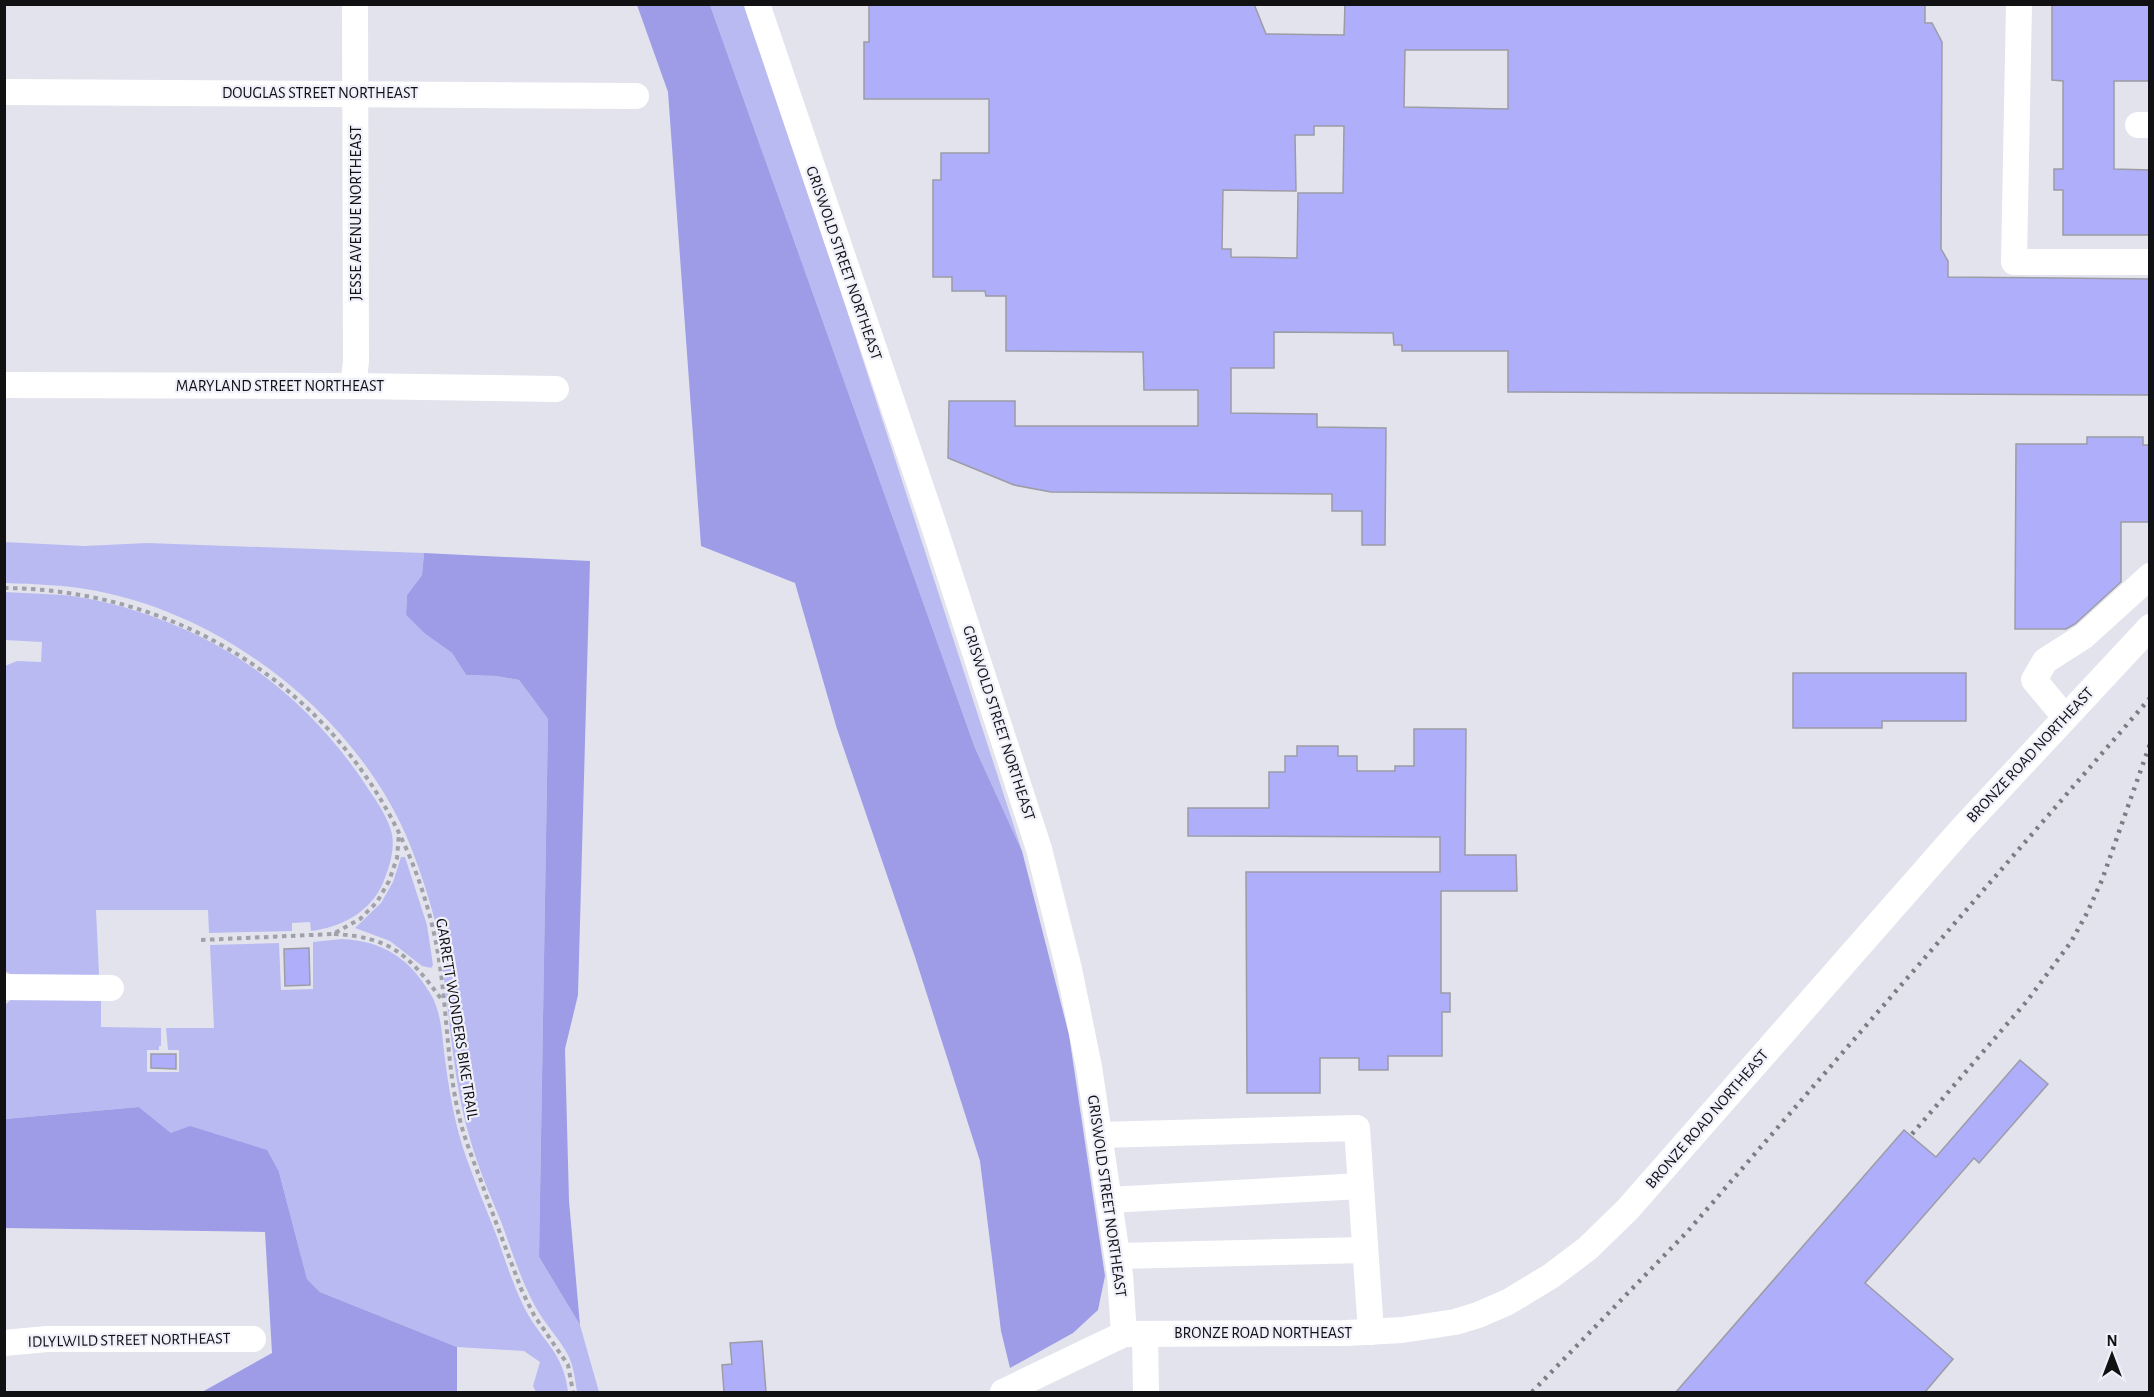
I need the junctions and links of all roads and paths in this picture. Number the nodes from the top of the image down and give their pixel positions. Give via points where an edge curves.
1 (355, 4) edge
2 (757, 4) edge
3 (2019, 4) edge
4 (4, 92) edge
5 (355, 93) junction
6 (636, 96) dead end
7 (2150, 262) edge
8 (4, 385) edge
9 (353, 386) junction
10 (556, 389) dead end
11 (2150, 576) edge
12 (4, 588) edge
13 (2150, 627) edge
14 (2065, 717) junction
15 (399, 833) junction
16 (333, 934) junction
17 (201, 940) dead end
18 (4, 987) edge
19 (111, 988) dead end
20 (443, 1000) junction
21 (1099, 1135) junction
22 (1361, 1186) junction
23 (1109, 1200) junction
24 (1365, 1250) junction
25 (1118, 1256) junction
26 (1371, 1332) junction
27 (1134, 1334) junction
28 (253, 1339) dead end
29 (4, 1343) edge
30 (573, 1392) edge
31 (1003, 1392) edge
32 (1146, 1392) edge

1 - 5 street, JESSE AVENUE NORTHEAST
2 - 21 street, GRISWOLD STREET NORTHEAST via 1039,849 1069,969
3 - 7 street via 2014,262
4 - 5 street, DOUGLAS STREET NORTHEAST
5 - 6 street, DOUGLAS STREET NORTHEAST
5 - 9 street, JESSE AVENUE NORTHEAST
8 - 9 street, MARYLAND STREET NORTHEAST
9 - 10 street, MARYLAND STREET NORTHEAST
11 - 14 street via 2084,636 2044,661 2034,680
12 - 15 path, GARRETT WONDERS BIKE TRAIL via 74,592 133,606 214,639 240,655 326,726 360,767
13 - 14 street, BRONZE ROAD NORTHEAST
14 - 26 street, BRONZE ROAD NORTHEAST via 1628,1209 1588,1248 1551,1276 1478,1315 1436,1326
15 - 16 path via 397,858 377,902 360,919
15 - 20 path, GARRETT WONDERS BIKE TRAIL via 433,931
16 - 17 path
16 - 20 path via 363,937 389,946 419,970
18 - 19 street
20 - 30 path, GARRETT WONDERS BIKE TRAIL via 452,1077 465,1137 522,1291 568,1365
21 - 22 street via 1357,1128
21 - 23 street, GRISWOLD STREET NORTHEAST
22 - 23 street
22 - 24 street
23 - 25 street, GRISWOLD STREET NORTHEAST
24 - 25 street
24 - 26 street
25 - 27 street, GRISWOLD STREET NORTHEAST
26 - 27 street, BRONZE ROAD NORTHEAST
27 - 31 street
27 - 32 street, GRISWOLD STREET NORTHEAST
28 - 29 street, IDLYLWILD STREET NORTHEAST via 47,1339

